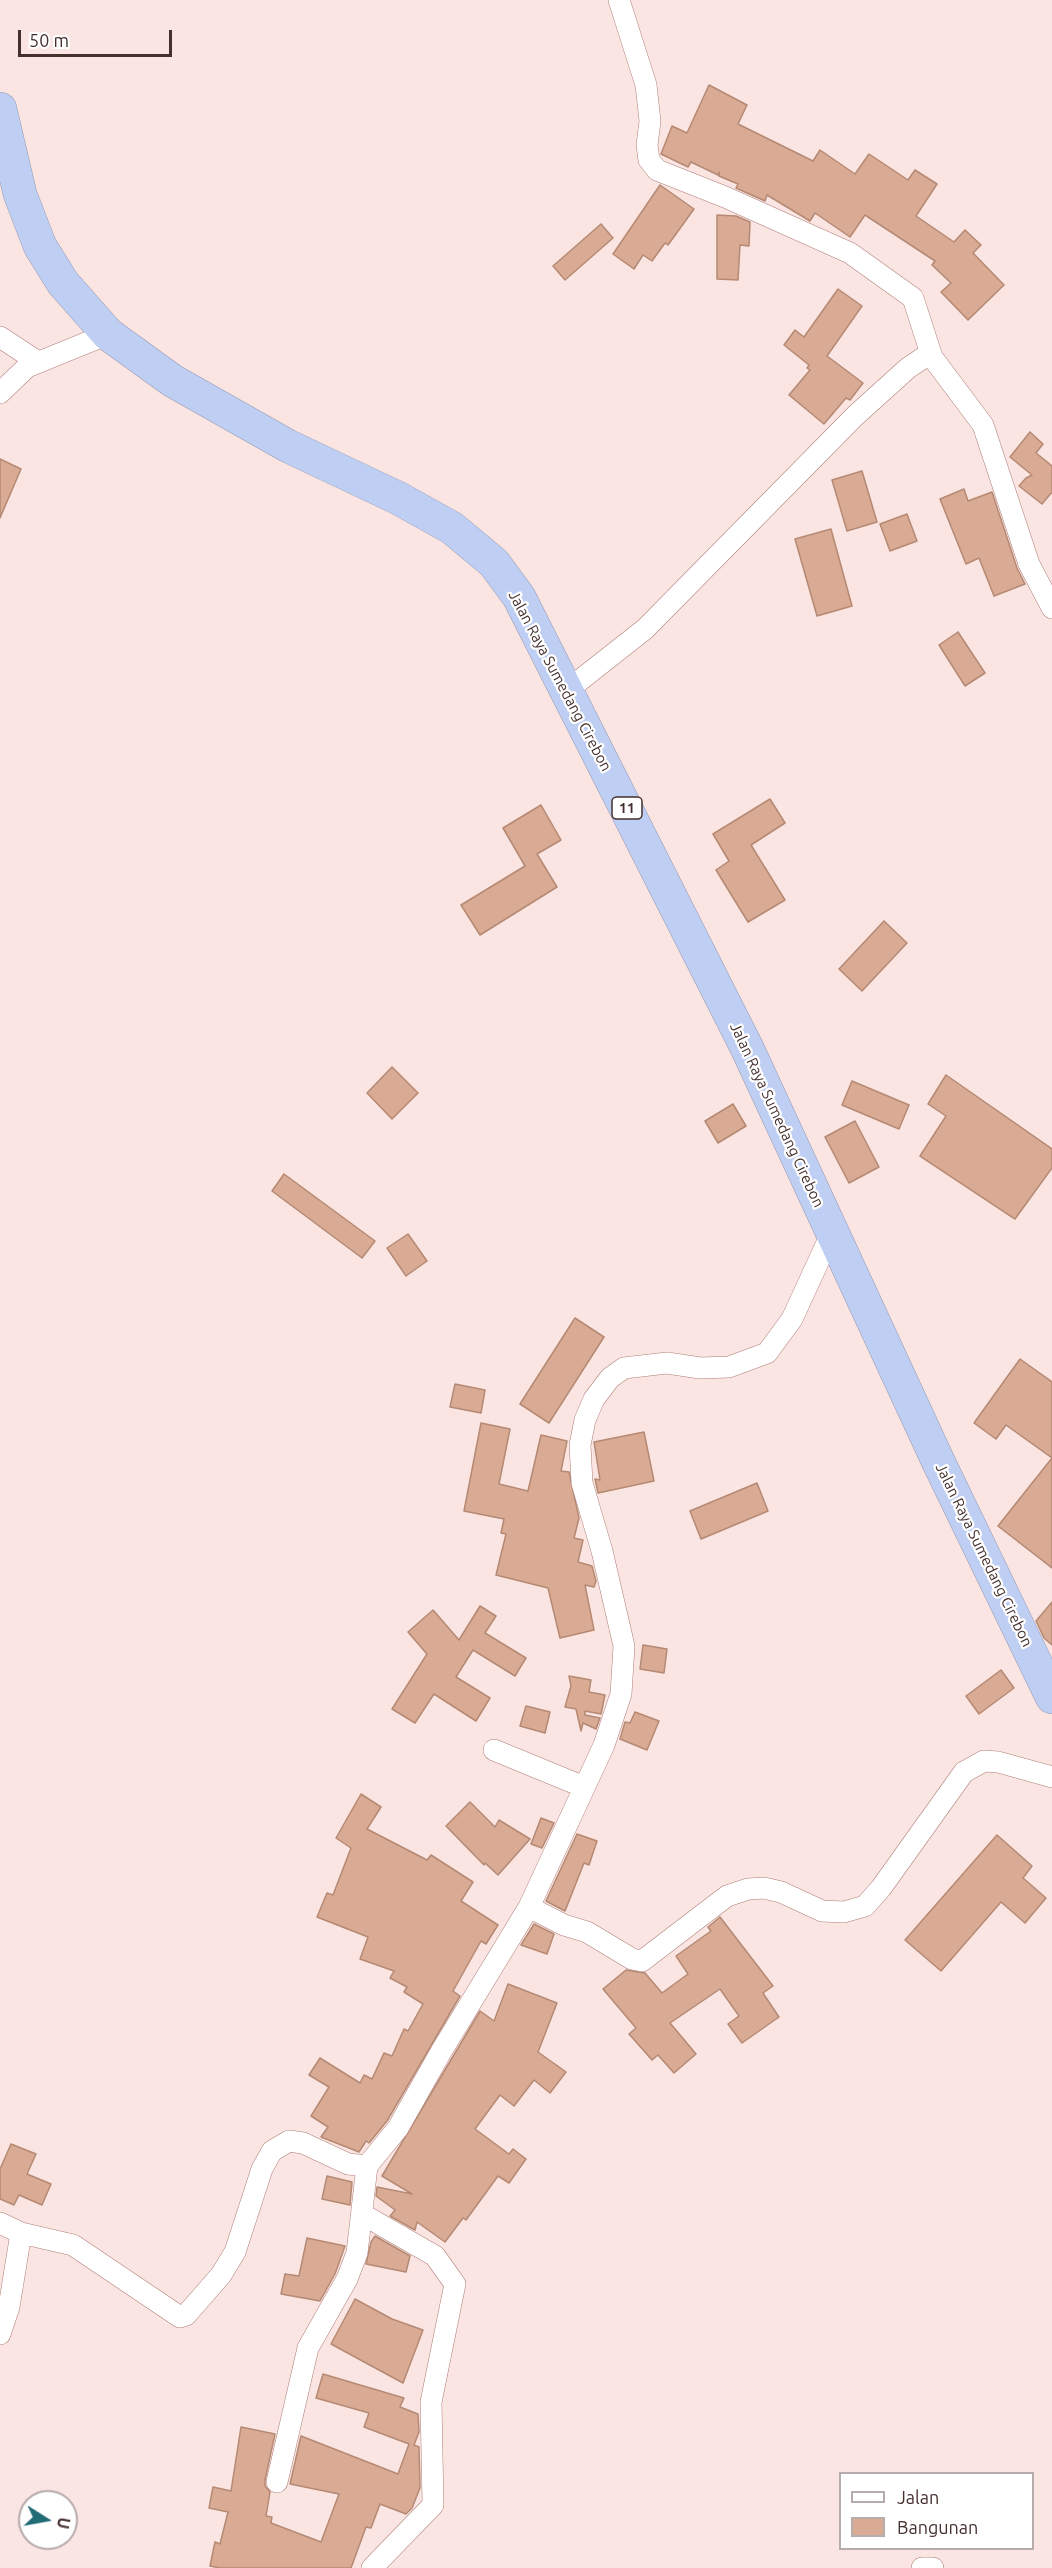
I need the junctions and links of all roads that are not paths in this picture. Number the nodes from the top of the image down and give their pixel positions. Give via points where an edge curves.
1 (619, 0) edge
2 (0, 109) edge
3 (108, 334) junction
4 (0, 337) edge
5 (932, 357) junction
6 (38, 362) junction
7 (0, 393) edge
8 (1052, 608) edge
9 (565, 692) junction
10 (832, 1232) junction
11 (1052, 1697) edge
12 (494, 1750) dead end
13 (1052, 1777) edge
14 (584, 1787) junction
15 (529, 1907) junction
16 (367, 2166) junction
17 (362, 2214) junction
18 (0, 2223) edge
19 (21, 2233) junction
20 (0, 2334) edge
21 (277, 2482) dead end
22 (372, 2568) edge
23 (922, 2568) edge
24 (933, 2568) edge

1 - 5 street via 646,85 650,121 647,145 649,160 657,170 850,253 913,298
2 - 3 highway, Jalan Raya Sumedang Cirebon / 11 via 20,194 40,246 63,283
3 - 6 street
3 - 9 highway, Jalan Raya Sumedang Cirebon / 11 via 173,381 288,446 452,528 494,563 519,597
4 - 6 street
5 - 8 street via 983,425 1029,564
5 - 9 street via 908,368 855,416 645,629
6 - 7 street via 27,367
9 - 10 highway, Jalan Raya Sumedang Cirebon / 11 via 747,1048
10 - 11 highway, Jalan Raya Sumedang Cirebon / 11
10 - 14 street via 792,1319 766,1353 729,1367 667,1363 624,1368 594,1398 580,1445 582,1483 624,1646 621,1694 604,1745
12 - 14 street
13 - 15 street via 984,1761 964,1772 881,1888 864,1906 844,1912 822,1911 781,1892 748,1889 727,1896 642,1961
14 - 15 street
15 - 16 street via 398,2128
16 - 17 street
16 - 19 street via 348,2164 303,2143 289,2141 273,2151 262,2169 235,2252 221,2275 180,2317 73,2245
17 - 21 street via 352,2267 308,2348
17 - 22 street via 435,2256 454,2284 431,2403 433,2505
18 - 19 street
19 - 20 street via 9,2307
23 - 24 street

